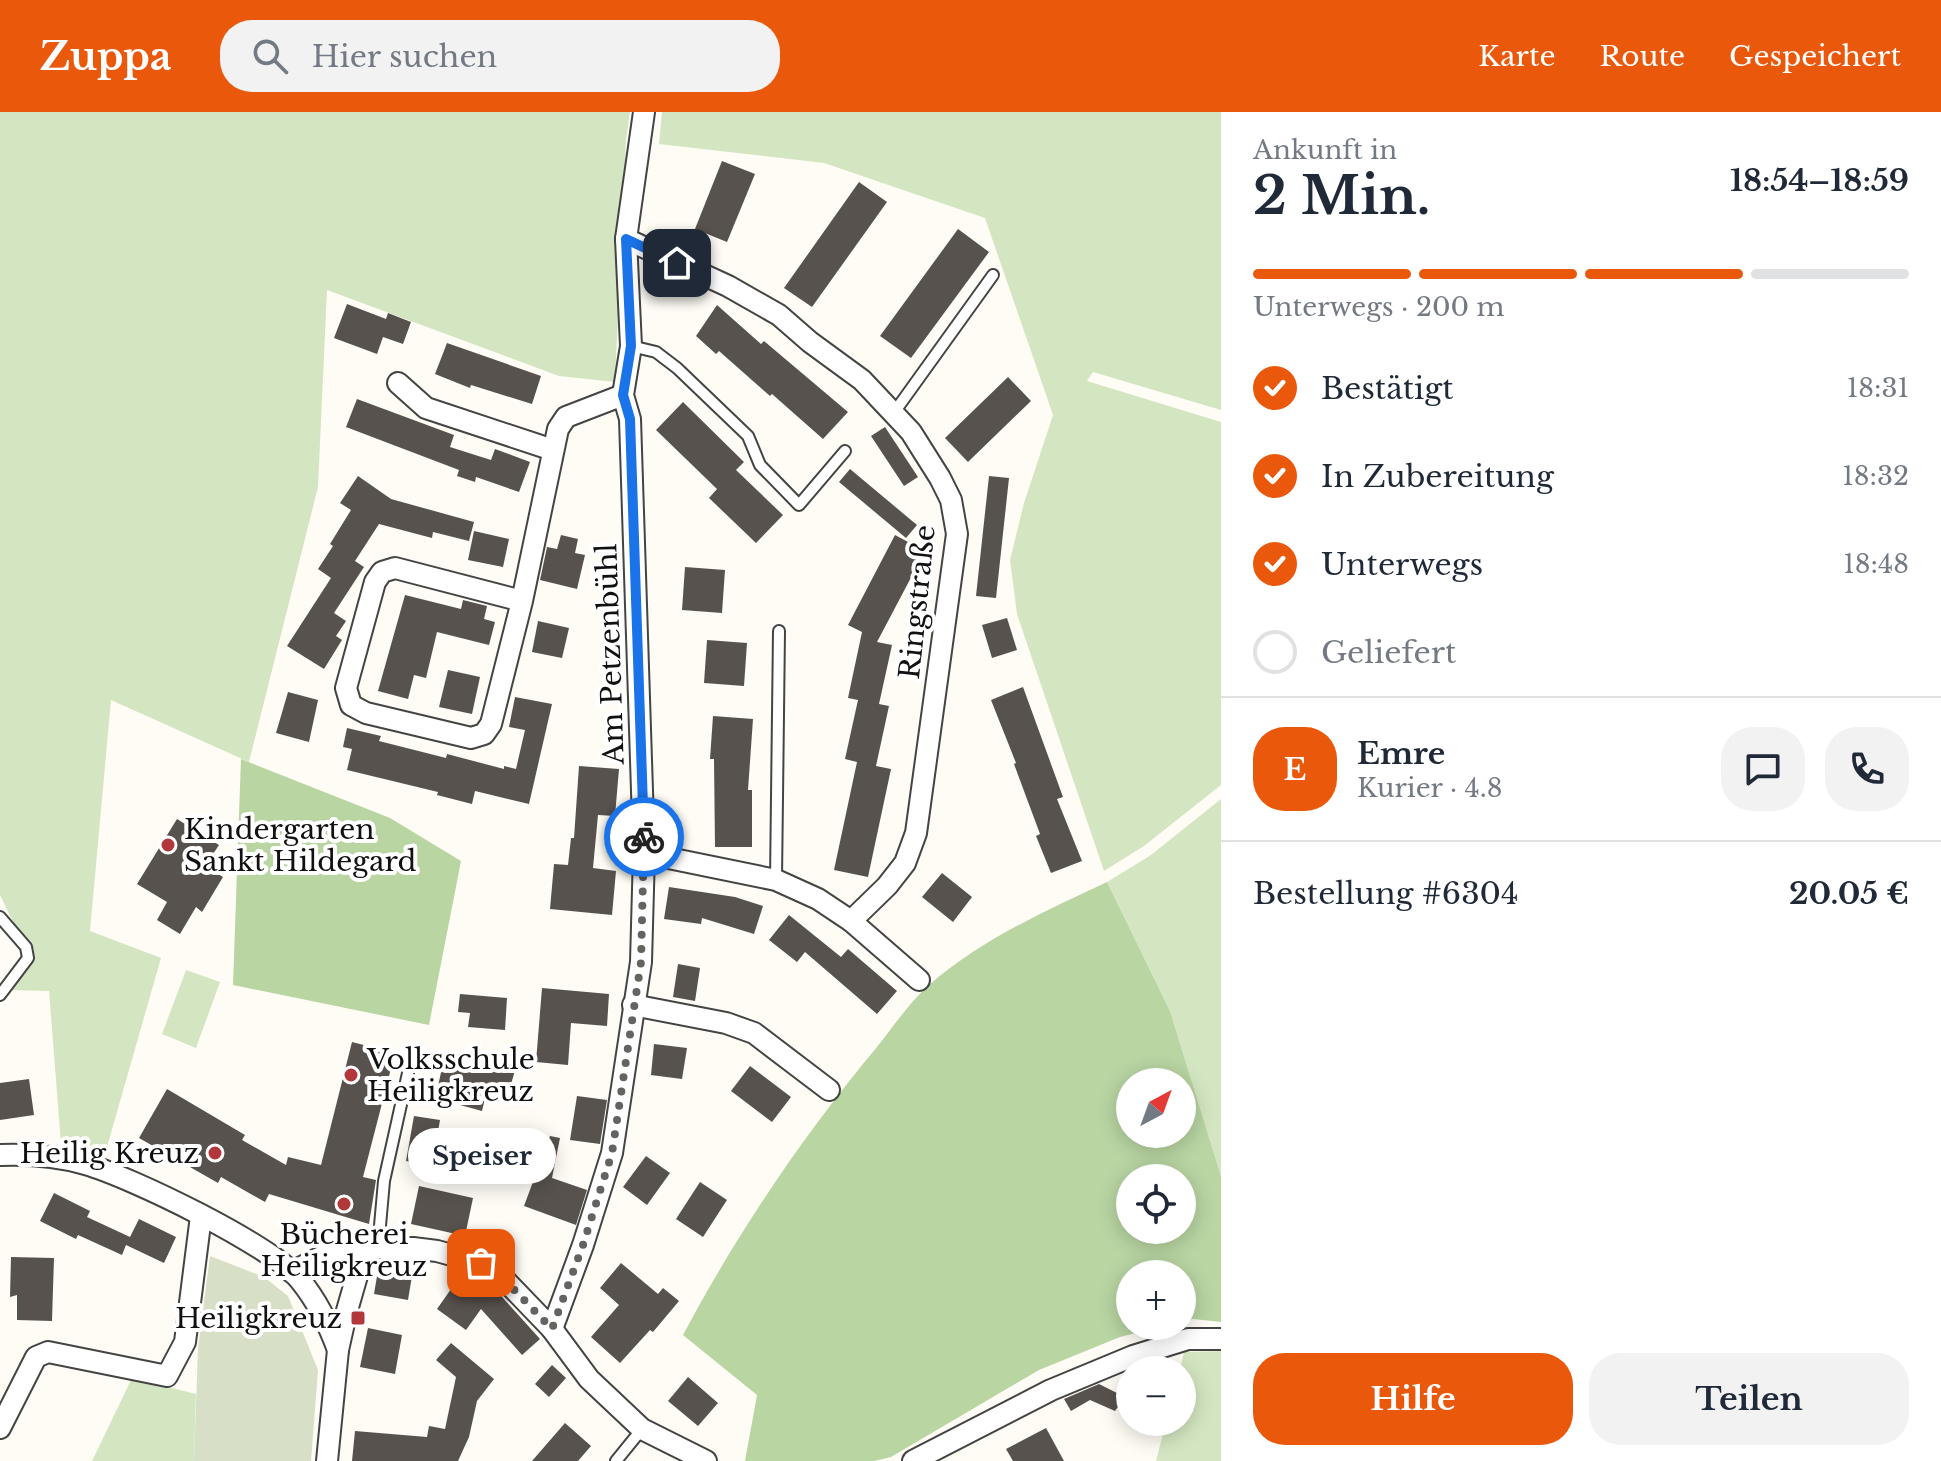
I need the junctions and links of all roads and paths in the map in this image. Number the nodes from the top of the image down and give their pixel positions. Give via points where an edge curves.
1 (644, 112) edge
2 (626, 239) junction
3 (993, 275) dead end
4 (631, 346) junction
5 (398, 383) dead end
6 (623, 395) junction
7 (893, 414) junction
8 (553, 450) junction
9 (845, 451) dead end
10 (522, 601) junction
11 (779, 631) dead end
12 (644, 853) junction
13 (776, 880) junction
14 (0, 917) edge
15 (851, 921) junction
16 (919, 980) dead end
17 (0, 995) edge
18 (633, 1005) junction
19 (410, 1064) dead end
20 (829, 1090) dead end
21 (0, 1155) edge
22 (201, 1216) junction
23 (372, 1248) junction
24 (292, 1272) junction
25 (552, 1329) junction
26 (1221, 1339) edge
27 (338, 1350) junction
28 (0, 1428) edge
29 (642, 1429) junction
30 (327, 1461) edge
31 (616, 1461) edge
32 (706, 1461) edge
33 (913, 1461) edge

1 - 2 street, Am Petzenbühl
2 - 4 street, Am Petzenbühl
2 - 7 street, Ringstraße via 779,315 862,380
3 - 7 lane
4 - 6 street, Am Petzenbühl
4 - 9 lane via 656,352 677,368 748,436 760,465 799,505
5 - 8 street via 426,408
6 - 8 street via 566,417
6 - 12 street, Am Petzenbühl via 630,419
7 - 15 street, Ringstraße via 940,478 951,500 957,534 916,833 905,863
8 - 10 street
10 - 10 street via 484,734 471,738 351,705 346,688 382,572 395,568
11 - 13 lane
12 - 13 street
12 - 18 street, Am Petzenbühl via 641,962
13 - 15 street
14 - 17 lane via 26,947 28,958
15 - 16 street
18 - 20 street via 754,1033
18 - 25 street, Am Petzenbühl via 612,1153
19 - 23 lane
21 - 22 street via 82,1163
22 - 24 street
22 - 28 street via 185,1342 167,1376 48,1352 36,1357
23 - 24 street via 335,1250
23 - 25 street via 437,1251 481,1263 500,1275
23 - 27 street
24 - 27 street via 327,1320
25 - 29 street via 589,1379
26 - 33 street via 1188,1339 1133,1356 1051,1390
27 - 30 street
29 - 31 lane
29 - 32 street

